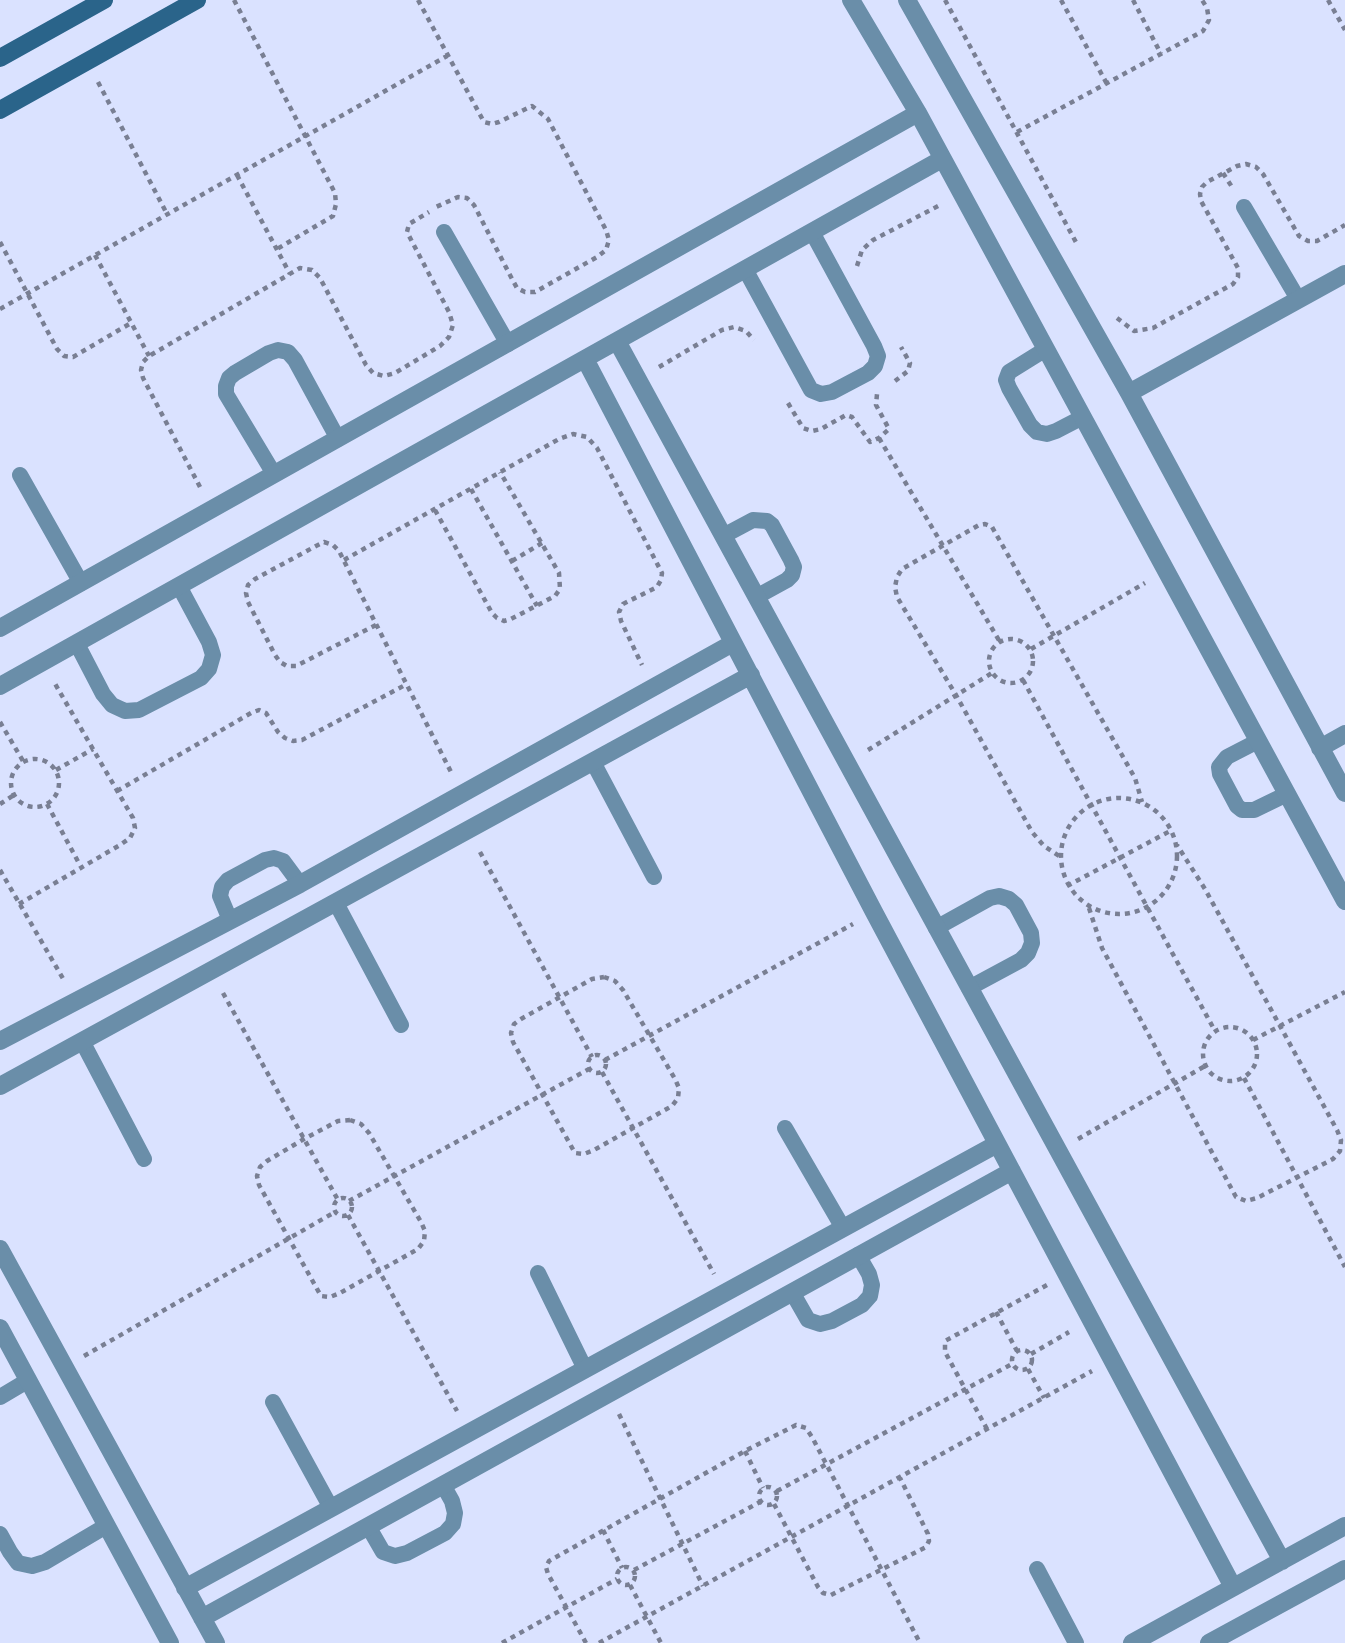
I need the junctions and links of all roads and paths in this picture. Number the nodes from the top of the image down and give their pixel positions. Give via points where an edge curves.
1 (104, 0) edge
2 (197, 0) edge
3 (234, 0) edge
4 (418, 0) edge
5 (851, 0) edge
6 (907, 0) edge
7 (945, 0) edge
8 (1061, 0) edge
9 (1133, 0) edge
10 (1202, 0) edge
11 (1328, 0) edge
12 (1345, 30) edge
13 (1161, 54) junction
14 (447, 56) junction
15 (0, 58) edge
16 (88, 61) junction
17 (1107, 84) junction
18 (0, 110) edge
19 (918, 113) junction
20 (1017, 132) junction
21 (305, 136) junction
22 (942, 159) junction
23 (237, 175) junction
24 (962, 193) junction
25 (1244, 207) dead end
26 (167, 214) junction
27 (1345, 225) edge
28 (444, 232) dead end
29 (812, 232) junction
30 (0, 242) edge
31 (1079, 248) dead end
32 (277, 249) junction
33 (95, 254) junction
34 (745, 269) junction
35 (858, 272) dead end
36 (290, 274) junction
37 (1345, 274) edge
38 (27, 293) junction
39 (1298, 299) junction
40 (1110, 307) dead end
41 (0, 309) edge
42 (131, 323) junction
43 (617, 341) junction
44 (508, 344) junction
45 (900, 344) dead end
46 (1046, 349) junction
47 (761, 352) dead end
48 (149, 356) junction
49 (585, 359) junction
50 (638, 380) junction
51 (890, 384) dead end
52 (879, 390) dead end
53 (1129, 393) junction
54 (786, 398) dead end
55 (1083, 417) junction
56 (880, 438) junction
57 (338, 439) junction
58 (500, 472) junction
59 (274, 474) junction
60 (20, 475) dead end
61 (471, 489) junction
62 (212, 510) junction
63 (435, 510) junction
64 (723, 537) junction
65 (542, 543) junction
66 (942, 546) junction
67 (344, 560) junction
68 (512, 561) junction
69 (1166, 570) junction
70 (81, 583) junction
71 (179, 586) junction
72 (756, 597) junction
73 (537, 606) junction
74 (376, 625) junction
75 (0, 628) edge
76 (1053, 636) junction
77 (1000, 642) junction
78 (733, 643) junction
79 (77, 644) junction
80 (1031, 649) junction
81 (43, 662) junction
82 (992, 673) junction
83 (751, 675) junction
84 (1023, 680) junction
85 (407, 684) junction
86 (0, 686) edge
87 (654, 688) junction
88 (956, 695) junction
89 (0, 722) edge
90 (1345, 734) edge
91 (1258, 741) junction
92 (93, 748) junction
93 (1320, 748) junction
94 (23, 761) junction
95 (593, 762) junction
96 (846, 763) junction
97 (56, 770) junction
98 (117, 791) junction
99 (1345, 793) edge
100 (1287, 794) junction
101 (14, 795) junction
102 (462, 795) junction
103 (1142, 802) junction
104 (0, 804) edge
105 (47, 804) junction
106 (1090, 804) junction
107 (468, 830) junction
108 (1172, 830) junction
109 (1177, 845) junction
110 (1059, 856) junction
111 (1120, 858) junction
112 (81, 867) junction
113 (0, 870) edge
114 (653, 877) dead end
115 (300, 884) junction
116 (1067, 886) junction
117 (1345, 901) edge
118 (336, 903) junction
119 (19, 904) junction
120 (1089, 908) junction
121 (1149, 908) junction
122 (874, 912) junction
123 (230, 920) junction
124 (936, 928) junction
125 (211, 971) junction
126 (969, 988) junction
127 (1345, 992) edge
128 (559, 997) junction
129 (76, 1001) junction
130 (401, 1025) dead end
131 (1280, 1026) junction
132 (1215, 1031) junction
133 (649, 1036) junction
134 (1253, 1040) junction
135 (0, 1041) edge
136 (82, 1041) junction
137 (592, 1057) junction
138 (605, 1060) junction
139 (1205, 1066) junction
140 (589, 1069) junction
141 (602, 1072) junction
142 (1244, 1078) junction
143 (1174, 1083) junction
144 (0, 1086) edge
145 (542, 1095) junction
146 (633, 1128) junction
147 (785, 1128) dead end
148 (304, 1139) junction
149 (997, 1144) junction
150 (1058, 1151) junction
151 (144, 1159) dead end
152 (1012, 1171) junction
153 (394, 1177) junction
154 (1297, 1177) junction
155 (338, 1200) junction
156 (349, 1201) junction
157 (335, 1212) junction
158 (348, 1215) junction
159 (843, 1228) junction
160 (288, 1239) junction
161 (0, 1249) edge
162 (858, 1255) junction
163 (1345, 1267) edge
164 (379, 1271) junction
165 (538, 1273) dead end
166 (1067, 1275) junction
167 (792, 1292) junction
168 (724, 1293) junction
169 (996, 1312) junction
170 (1091, 1320) junction
171 (0, 1328) edge
172 (1017, 1352) junction
173 (1031, 1354) junction
174 (1112, 1360) junction
175 (1013, 1364) junction
176 (65, 1367) junction
177 (585, 1369) junction
178 (1028, 1369) junction
179 (27, 1381) junction
180 (965, 1389) junction
181 (609, 1393) junction
182 (0, 1397) edge
183 (1044, 1398) junction
184 (272, 1402) dead end
185 (987, 1429) junction
186 (469, 1433) junction
187 (744, 1451) junction
188 (826, 1464) junction
189 (900, 1477) junction
190 (443, 1485) junction
191 (763, 1488) junction
192 (776, 1491) junction
193 (660, 1498) junction
194 (760, 1502) junction
195 (774, 1504) junction
196 (847, 1506) junction
197 (331, 1508) junction
198 (106, 1526) junction
199 (368, 1526) junction
200 (1345, 1526) edge
201 (603, 1530) junction
202 (0, 1534) edge
203 (791, 1537) junction
204 (683, 1544) junction
205 (1282, 1561) junction
206 (622, 1568) junction
207 (1037, 1569) dead end
208 (1345, 1569) edge
209 (634, 1570) junction
210 (882, 1571) junction
211 (617, 1579) junction
212 (630, 1585) junction
213 (703, 1586) junction
214 (1233, 1587) junction
215 (185, 1588) junction
216 (566, 1608) junction
217 (647, 1617) junction
218 (202, 1618) junction
219 (1235, 1637) edge
220 (170, 1643) edge
221 (216, 1643) edge
222 (502, 1643) edge
223 (586, 1643) edge
224 (599, 1643) edge
225 (661, 1643) edge
226 (920, 1643) edge
227 (1076, 1643) edge
228 (1132, 1643) edge
229 (1209, 1643) edge

1 - 15 street
2 - 16 street
3 - 21 path
4 - 14 path
5 - 19 street
6 - 53 street
7 - 20 path
8 - 17 path
9 - 13 path
10 - 13 path via 1209,20 1203,32
11 - 12 path
13 - 17 path
14 - 21 path
14 - 36 path via 484,122 499,122 532,106 548,119 606,230 606,250 535,292 525,292 517,288 467,198 458,197 417,218 407,232 453,325 440,346 384,376 366,365 320,278 312,270 300,268
16 - 18 street
16 - 26 path
17 - 20 path
19 - 22 street
19 - 44 street
20 - 31 path
21 - 23 path
21 - 32 path via 337,204 324,223
22 - 24 street
22 - 29 street
23 - 26 path
23 - 32 path
24 - 35 path via 873,240 862,250
24 - 46 street
25 - 39 lane
26 - 33 path
27 - 40 path via 1308,242 1299,236 1263,174 1247,164 1237,166 1207,182 1200,194 1238,268 1233,284 1153,328 1135,331
28 - 44 lane
29 - 34 street
29 - 34 lane via 878,356 868,373 832,392 811,390
30 - 38 path
32 - 36 path
33 - 38 path
33 - 42 path
34 - 43 street
36 - 48 path
37 - 39 street
38 - 41 path
38 - 42 path via 64,356 73,357
39 - 53 street
42 - 48 path
43 - 49 street
43 - 50 street
44 - 57 street
45 - 51 path via 910,363 908,372
46 - 55 street
46 - 55 lane via 1009,372 1009,388 1037,432 1047,434
47 - 50 path via 746,331 734,327
48 - 62 path via 143,362 143,378
49 - 71 street
49 - 78 street
50 - 64 street
52 - 56 path via 876,405 889,429
53 - 93 street
54 - 56 path via 803,428 821,429 846,415 857,422 867,440
55 - 69 street
56 - 66 path
57 - 59 street
57 - 59 lane via 295,360 288,352 269,353 229,378 226,394
58 - 61 path
58 - 65 path
58 - 87 path via 573,434 587,437 597,448 662,573 657,587 623,604 619,612
59 - 62 street
60 - 70 lane
61 - 63 path
61 - 68 path
62 - 70 street
63 - 67 path
63 - 73 path via 497,618 511,619
64 - 72 street
64 - 72 lane via 753,520 772,525 794,567 787,580
65 - 68 path
65 - 73 path via 561,581 555,596
66 - 76 path via 979,525 992,527
66 - 77 path
66 - 88 path via 902,569 895,587
67 - 74 path
67 - 74 path via 333,545 324,542 255,579 248,585 248,602 275,655 287,666 296,666
68 - 73 path
69 - 76 path
69 - 91 street
70 - 75 street
71 - 79 street
71 - 79 lane via 213,655 201,678 139,710 125,711 103,694
72 - 96 street
74 - 85 path
76 - 80 path
76 - 103 path via 1135,778
77 - 80 path via 1011,638
77 - 82 path via 992,650
78 - 83 street
78 - 87 street
79 - 81 street
80 - 84 path via 1034,660
81 - 86 street
81 - 92 path
82 - 84 path via 1012,683
82 - 88 path
83 - 95 street
83 - 122 street
84 - 106 path
85 - 98 path via 302,740 285,738 267,713 259,710
85 - 102 path
87 - 102 street
88 - 96 path
88 - 110 path via 1032,832
89 - 94 path
90 - 93 street
91 - 100 street
91 - 100 lane via 1227,757 1219,767 1237,806 1254,810
92 - 97 path
92 - 98 path
93 - 99 street
94 - 97 path via 47,761
94 - 101 path via 10,783
95 - 107 street
95 - 114 lane
96 - 124 street
97 - 105 path via 60,782
98 - 112 path via 135,828 130,838
100 - 117 street
101 - 104 path
101 - 105 path via 23,804
102 - 115 street
103 - 106 path via 1116,797
103 - 108 path via 1160,813
105 - 112 path
106 - 110 path via 1067,826
106 - 111 path
107 - 118 street
107 - 128 path
108 - 109 path
108 - 111 path
109 - 121 path via 1177,869 1167,891
109 - 131 path
110 - 116 path
111 - 116 path
111 - 121 path
112 - 119 path
113 - 119 path
115 - 123 street
115 - 123 lane via 283,862 265,860 222,887 220,896
116 - 120 path
118 - 125 street
118 - 130 lane
119 - 129 path
120 - 121 path via 1119,916
120 - 143 path via 1102,948
121 - 132 path
122 - 133 path
122 - 149 street
123 - 129 street
124 - 126 street
124 - 126 lane via 990,898 999,896 1016,905 1031,933 1028,953
125 - 136 street
125 - 148 path
126 - 150 street
127 - 131 path
128 - 133 path via 592,979 615,981
128 - 137 path
128 - 145 path via 521,1018 511,1033
129 - 135 street
131 - 134 path
131 - 154 path via 1341,1140 1333,1159
132 - 134 path via 1236,1027
132 - 139 path via 1203,1046
133 - 138 path
133 - 146 path via 675,1079 678,1098
134 - 142 path via 1256,1061
136 - 144 street
136 - 151 lane
137 - 138 path
137 - 140 path
138 - 141 path
139 - 142 path via 1222,1081
139 - 143 path
140 - 141 path
140 - 145 path
141 - 146 path
142 - 154 path
143 - 150 path
143 - 154 path via 1236,1197 1246,1201 1257,1198
145 - 146 path via 575,1153 594,1150
145 - 153 path
146 - 168 path
147 - 159 lane
148 - 153 path via 338,1121 361,1124
148 - 155 path
148 - 160 path via 267,1161 257,1176
149 - 152 street
149 - 159 street
150 - 205 street
152 - 162 street
152 - 166 street
153 - 156 path
153 - 164 path via 421,1222 424,1241
154 - 163 path
155 - 156 path
155 - 157 path
156 - 158 path
157 - 158 path
157 - 160 path
158 - 164 path
159 - 168 street
160 - 164 path via 321,1296 340,1293
160 - 176 path
161 - 176 street
162 - 167 street
162 - 167 lane via 872,1285 863,1305 820,1324 808,1320
164 - 186 path
165 - 177 lane
166 - 169 path
166 - 170 street
167 - 181 street
168 - 177 street
169 - 172 path
169 - 180 path via 945,1341 944,1352
170 - 173 path
170 - 174 street
171 - 179 street
172 - 173 path
172 - 175 path
173 - 178 path
174 - 183 path
174 - 214 street
175 - 178 path
175 - 180 path
176 - 215 street
177 - 186 street
178 - 183 path
179 - 182 lane
179 - 198 street
180 - 185 path
180 - 188 path
181 - 190 street
181 - 193 path
183 - 185 path
184 - 197 lane
185 - 189 path
186 - 197 street
187 - 188 path via 796,1425 806,1428
187 - 191 path
187 - 193 path
188 - 192 path
188 - 196 path
189 - 196 path
189 - 210 path via 929,1541 921,1551
190 - 199 street
190 - 199 lane via 455,1513 445,1533 395,1556 383,1552
191 - 192 path via 771,1486
191 - 194 path via 758,1494
192 - 195 path
193 - 201 path
193 - 204 path
194 - 195 path
194 - 204 path
195 - 203 path
196 - 203 path
196 - 210 path
197 - 215 street
198 - 202 lane via 32,1566 19,1563
198 - 220 street
199 - 218 street
200 - 205 street
201 - 206 path
201 - 216 path via 546,1567
203 - 210 path via 823,1593 838,1593
203 - 213 path
204 - 209 path
204 - 213 path
205 - 214 street
206 - 209 path
206 - 211 path
207 - 227 lane
208 - 219 street
209 - 212 path
210 - 226 path
211 - 212 path
211 - 216 path
212 - 217 path
213 - 217 path
214 - 228 street
215 - 218 street
216 - 222 path
216 - 223 path
217 - 224 path
217 - 225 path
218 - 221 street
219 - 229 street

